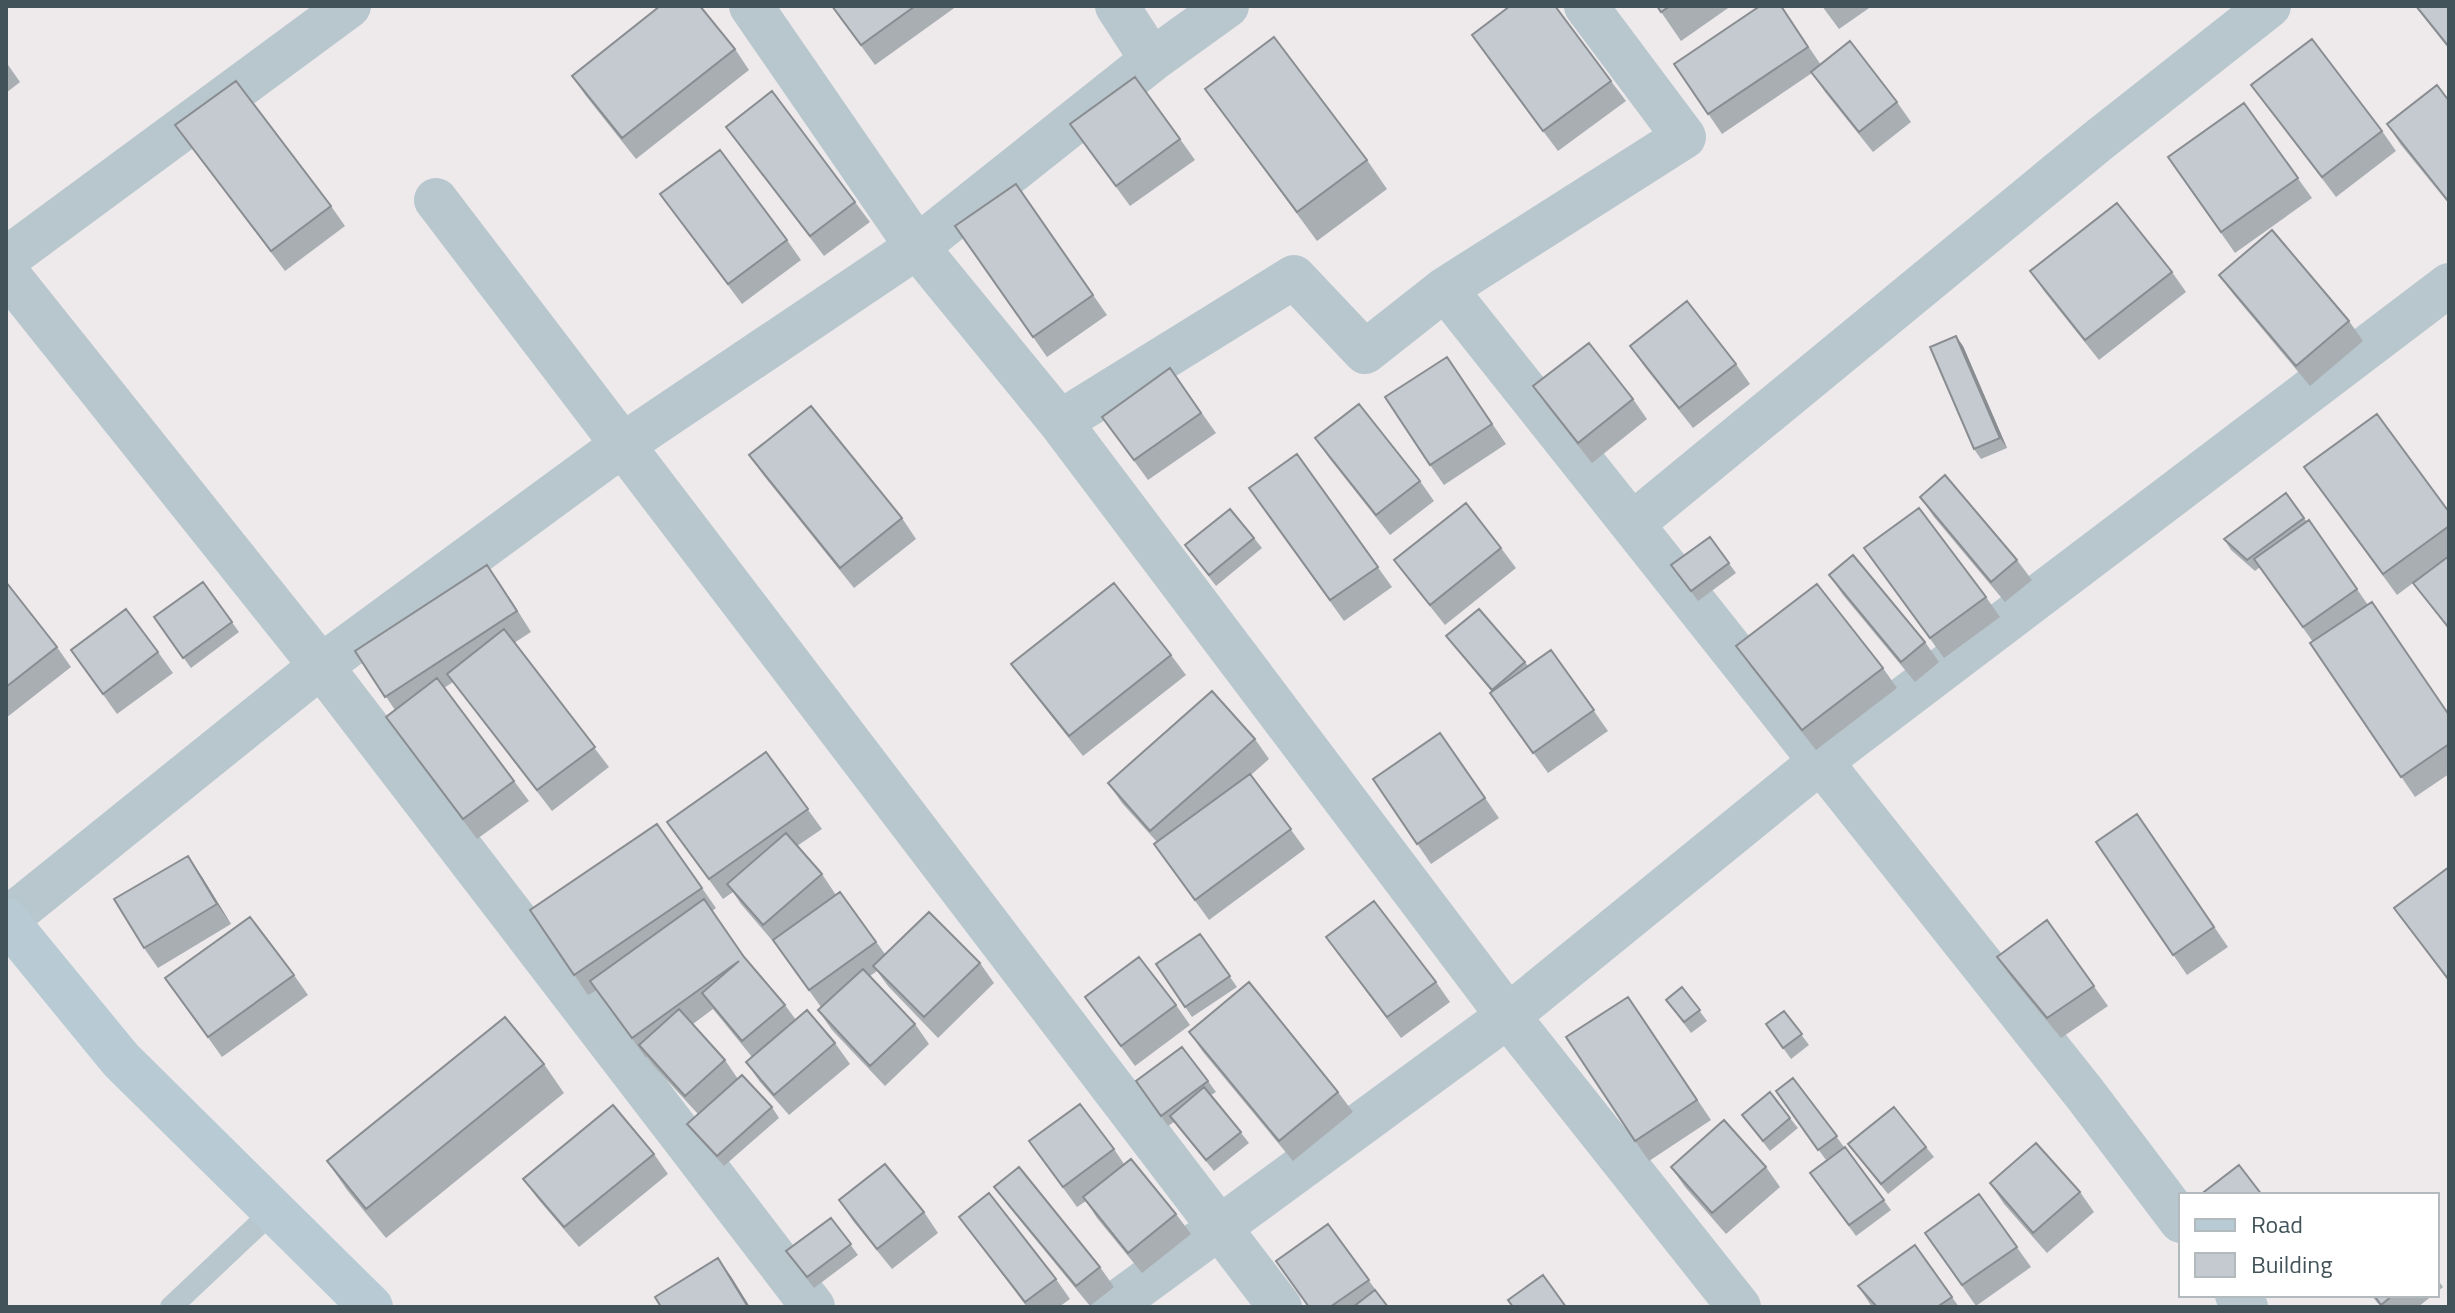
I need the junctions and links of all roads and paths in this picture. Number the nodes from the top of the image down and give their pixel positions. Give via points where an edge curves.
1 (349, 6) edge
2 (751, 6) edge
3 (1117, 6) edge
4 (1227, 6) edge
5 (1586, 6) edge
6 (2269, 6) edge
7 (1152, 60) junction
8 (436, 200) dead end
9 (917, 247) junction
10 (6, 259) edge
11 (6, 272) edge
12 (1445, 289) junction
13 (2444, 297) edge
14 (1060, 422) junction
15 (621, 446) junction
16 (1632, 524) junction
17 (321, 666) junction
18 (1820, 762) junction
19 (6, 920) edge
20 (1508, 1016) junction
21 (274, 1210) junction
22 (2179, 1218) edge
23 (1217, 1226) junction
24 (171, 1307) edge
25 (371, 1307) edge
26 (813, 1307) edge
27 (1111, 1307) edge
28 (1280, 1307) edge
29 (1739, 1307) edge

1 - 10 street
2 - 9 street
3 - 7 street
4 - 7 street
5 - 12 street via 1684,137
6 - 16 street
7 - 9 street
8 - 15 street
9 - 14 street
9 - 15 street
11 - 17 street
12 - 14 street via 1365,352 1294,277
12 - 16 street
13 - 18 street
14 - 20 street
15 - 17 street
15 - 23 street
16 - 18 street
17 - 19 street
17 - 26 street
18 - 20 street
18 - 22 street
19 - 21 street via 121,1060
20 - 23 street
20 - 29 street
21 - 24 lane
21 - 25 street
23 - 27 street
23 - 28 street

